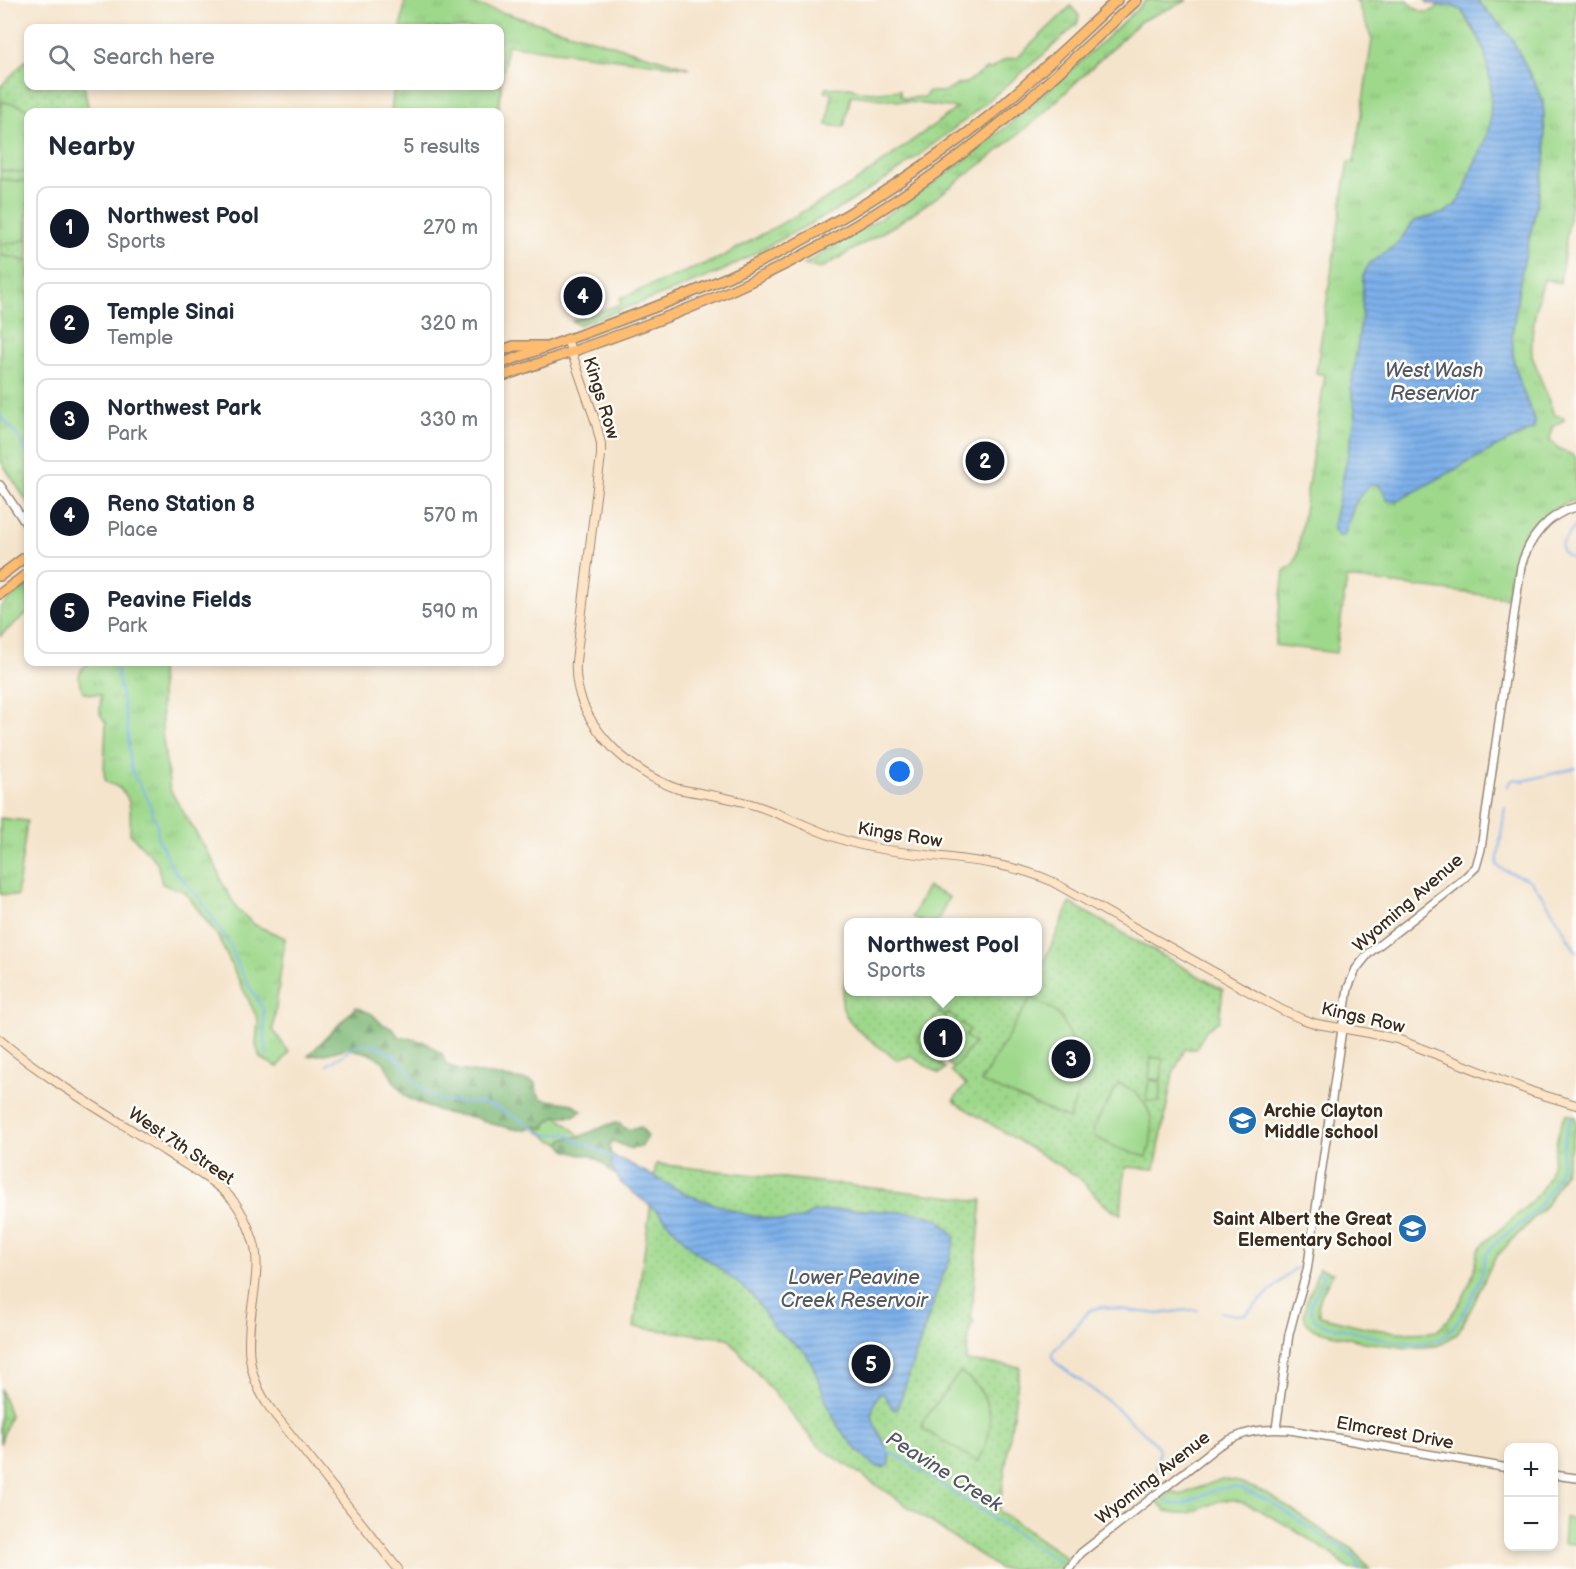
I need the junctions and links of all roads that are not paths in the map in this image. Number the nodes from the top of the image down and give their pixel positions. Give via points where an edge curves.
1 (1117, 0) edge
2 (1137, 0) edge
3 (859, 207) junction
4 (866, 218) junction
5 (567, 339) junction
6 (547, 346) junction
7 (504, 350) edge
8 (571, 351) junction
9 (504, 362) edge
10 (504, 376) edge
11 (0, 485) edge
12 (1576, 507) edge
13 (24, 521) edge
14 (24, 558) edge
15 (0, 576) edge
16 (24, 576) edge
17 (0, 594) edge
18 (1342, 1029) junction
19 (0, 1040) edge
20 (1576, 1105) edge
21 (1276, 1429) junction
22 (1504, 1467) edge
23 (1558, 1476) edge
24 (1576, 1478) edge
25 (398, 1569) edge
26 (1069, 1569) edge

1 - 3 main road via 995,111 940,154
2 - 4 main road via 985,136
3 - 4 main road
3 - 5 main road via 723,280
4 - 8 main road via 734,289
5 - 6 main road
5 - 8 main road, Kings Row
6 - 7 main road
6 - 9 main road
8 - 10 main road
8 - 18 main road, Kings Row via 599,433 602,455 576,677 588,713 605,739 625,759 667,785 754,805 855,844 999,864 1041,877 1294,1016
11 - 13 street
12 - 18 street, Wyoming Avenue via 1563,511 1542,527 1524,555 1476,867 1362,960 1348,988
14 - 15 main road
16 - 17 main road
18 - 20 main road, Kings Row via 1397,1040
18 - 21 street, Wyoming Avenue via 1309,1263 1289,1334
19 - 25 main road, West 7th Street via 71,1094 206,1178 236,1204 255,1250 248,1343 256,1384 272,1411
21 - 22 street, Elmcrest Drive
21 - 26 street, Wyoming Avenue via 1250,1432 1218,1446 1081,1553
23 - 24 street

